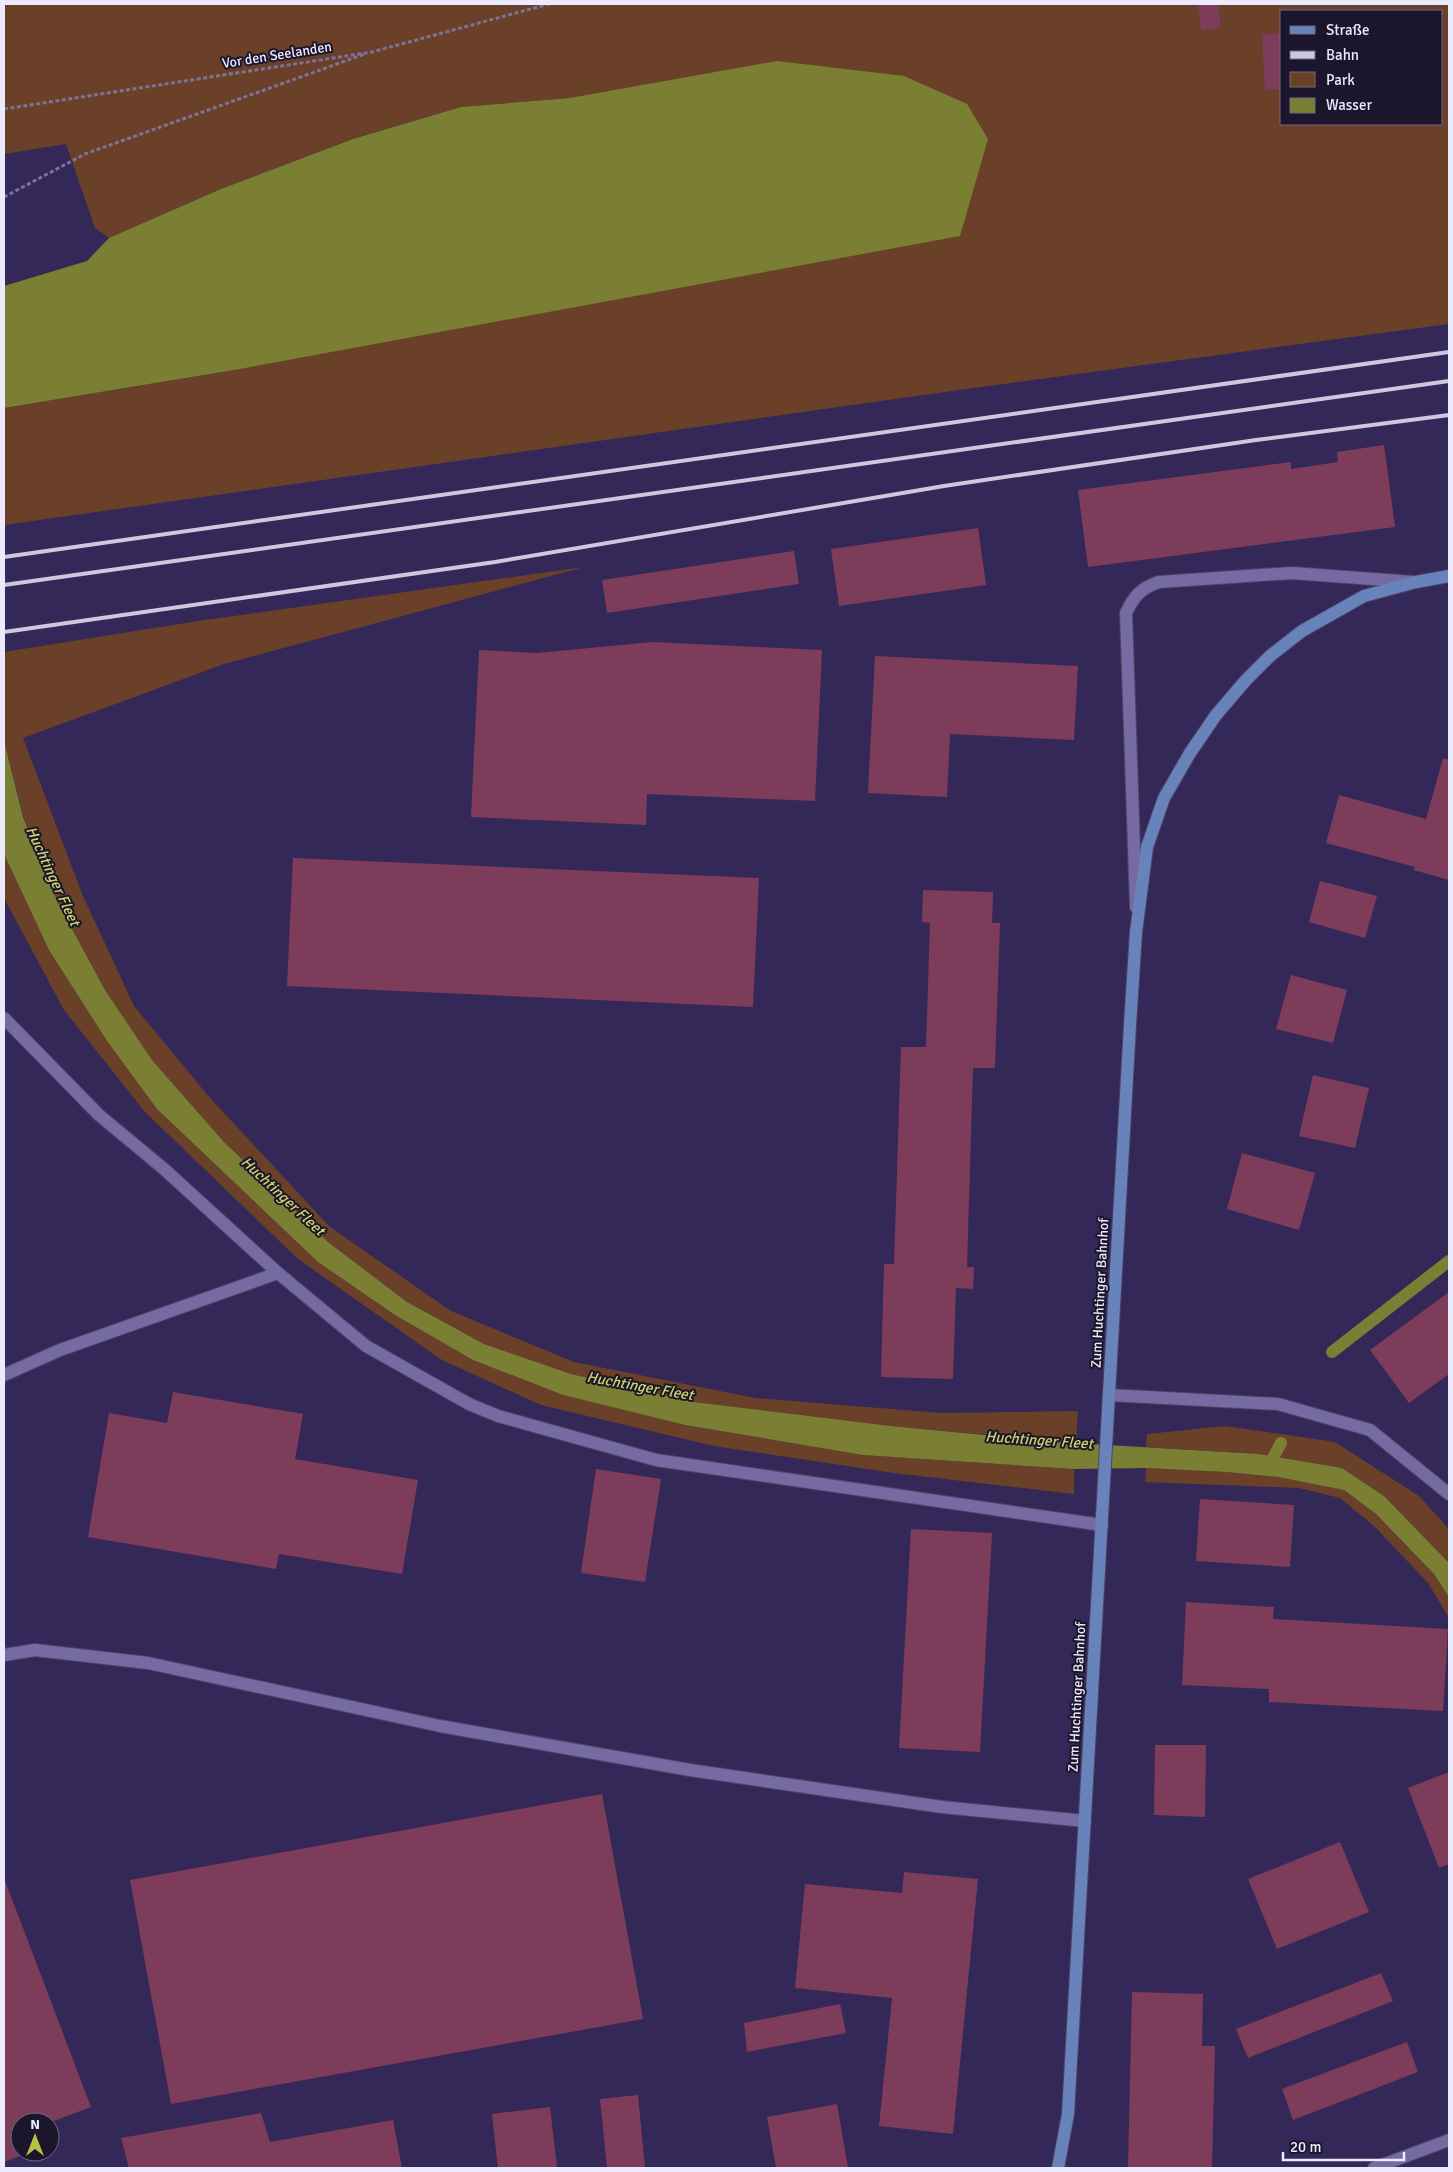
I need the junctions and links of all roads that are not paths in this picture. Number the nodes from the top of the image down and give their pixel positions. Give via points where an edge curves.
1 (1449, 576) edge
2 (1416, 582) junction
3 (1136, 932) junction
4 (4, 1018) edge
5 (278, 1273) junction
6 (4, 1375) edge
7 (1109, 1395) junction
8 (1449, 1494) edge
9 (1102, 1525) junction
10 (4, 1654) edge
11 (1085, 1821) junction
12 (1449, 2140) edge
13 (1058, 2168) edge
14 (1374, 2168) edge

1 - 2 street, Zum Huchtinger Bahnhof
2 - 3 street, Zum Huchtinger Bahnhof via 1364,596 1302,631 1270,656 1216,715 1190,753 1162,806 1147,848
2 - 3 street via 1292,573 1159,582 1144,587 1132,598 1126,613
3 - 7 street, Zum Huchtinger Bahnhof
4 - 5 street via 99,1115 164,1169
5 - 6 street via 60,1350
5 - 9 street via 366,1346 469,1404 498,1416 656,1460
7 - 8 street via 1278,1404 1370,1430
7 - 9 street, Zum Huchtinger Bahnhof
9 - 11 street, Zum Huchtinger Bahnhof
10 - 11 street via 35,1650 148,1663 440,1726 690,1770 942,1807
11 - 13 street, Zum Huchtinger Bahnhof via 1068,2114
12 - 14 street

